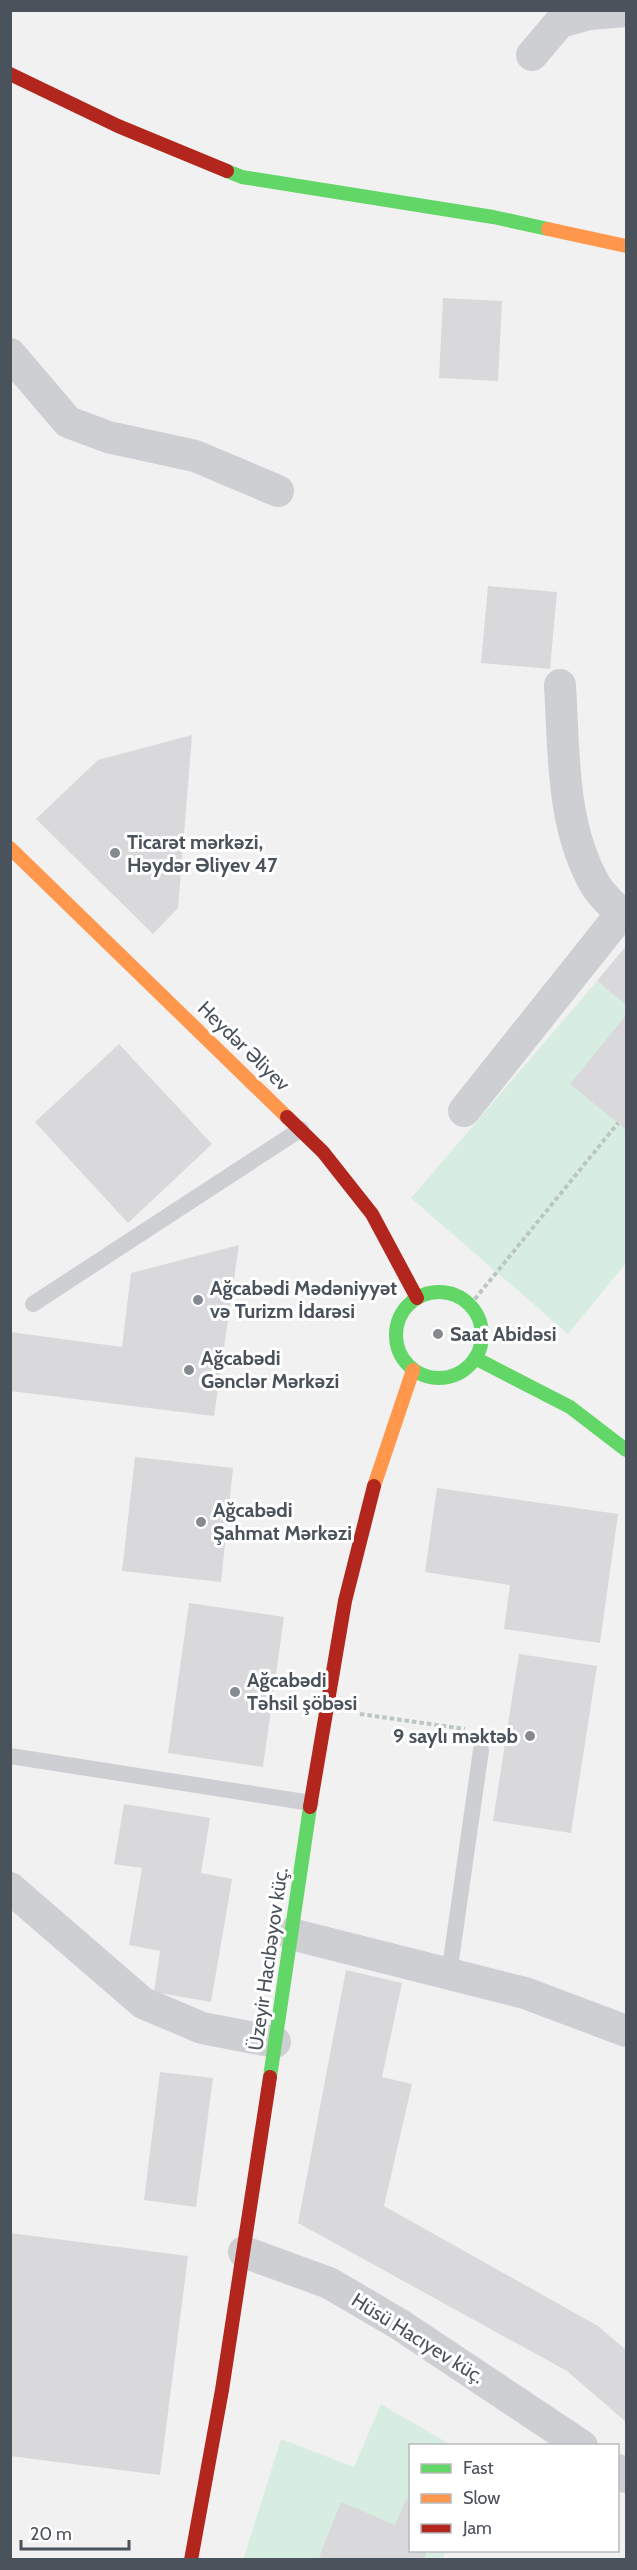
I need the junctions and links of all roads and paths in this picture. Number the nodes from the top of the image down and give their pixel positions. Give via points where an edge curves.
1 (627, 11) edge
2 (532, 55) dead end
3 (10, 74) edge
4 (627, 246) edge
5 (10, 354) edge
6 (278, 491) dead end
7 (560, 685) dead end
8 (10, 848) edge
9 (624, 912) edge
10 (464, 1111) dead end
11 (618, 1123) dead end
12 (301, 1129) junction
13 (417, 1298) junction
14 (33, 1304) dead end
15 (470, 1305) junction
16 (475, 1358) junction
17 (413, 1370) junction
18 (627, 1450) edge
19 (327, 1709) junction
20 (473, 1730) dead end
21 (481, 1750) dead end
22 (10, 1756) edge
23 (311, 1803) junction
24 (10, 1888) edge
25 (291, 1934) junction
26 (449, 1974) junction
27 (627, 2031) edge
28 (275, 2042) junction
29 (244, 2252) junction
30 (580, 2444) edge
31 (191, 2559) edge

1 - 2 street via 589,14 560,22
3 - 4 main road via 117,126 242,177 493,217
5 - 6 street via 68,422 108,437 195,456
7 - 9 street via 566,796 583,859 597,888
8 - 12 main road, Heydər Əliyev
9 - 10 street
11 - 15 path
12 - 13 main road, Heydər Əliyev via 372,1214
12 - 14 lane
13 - 15 main road via 445,1293
13 - 17 main road via 406,1307 396,1333 397,1347
15 - 16 main road via 482,1330
16 - 17 main road via 454,1376 426,1377
16 - 18 main road via 570,1407
17 - 19 main road, Üzeyir Hacıbəyov küç. via 367,1511
19 - 20 path
19 - 23 main road, Üzeyir Hacıbəyov küç.
21 - 26 lane
22 - 23 lane
23 - 25 main road, Üzeyir Hacıbəyov küç.
24 - 28 street via 143,2003 202,2028
25 - 26 street
25 - 28 main road, Üzeyir Hacıbəyov küç.
26 - 27 street via 525,1993
28 - 29 main road, Üzeyir Hacıbəyov küç.
29 - 30 street, Hüsü Hacıyev küç. via 329,2283 399,2324
29 - 31 main road, Üzeyir Hacıbəyov küç.

